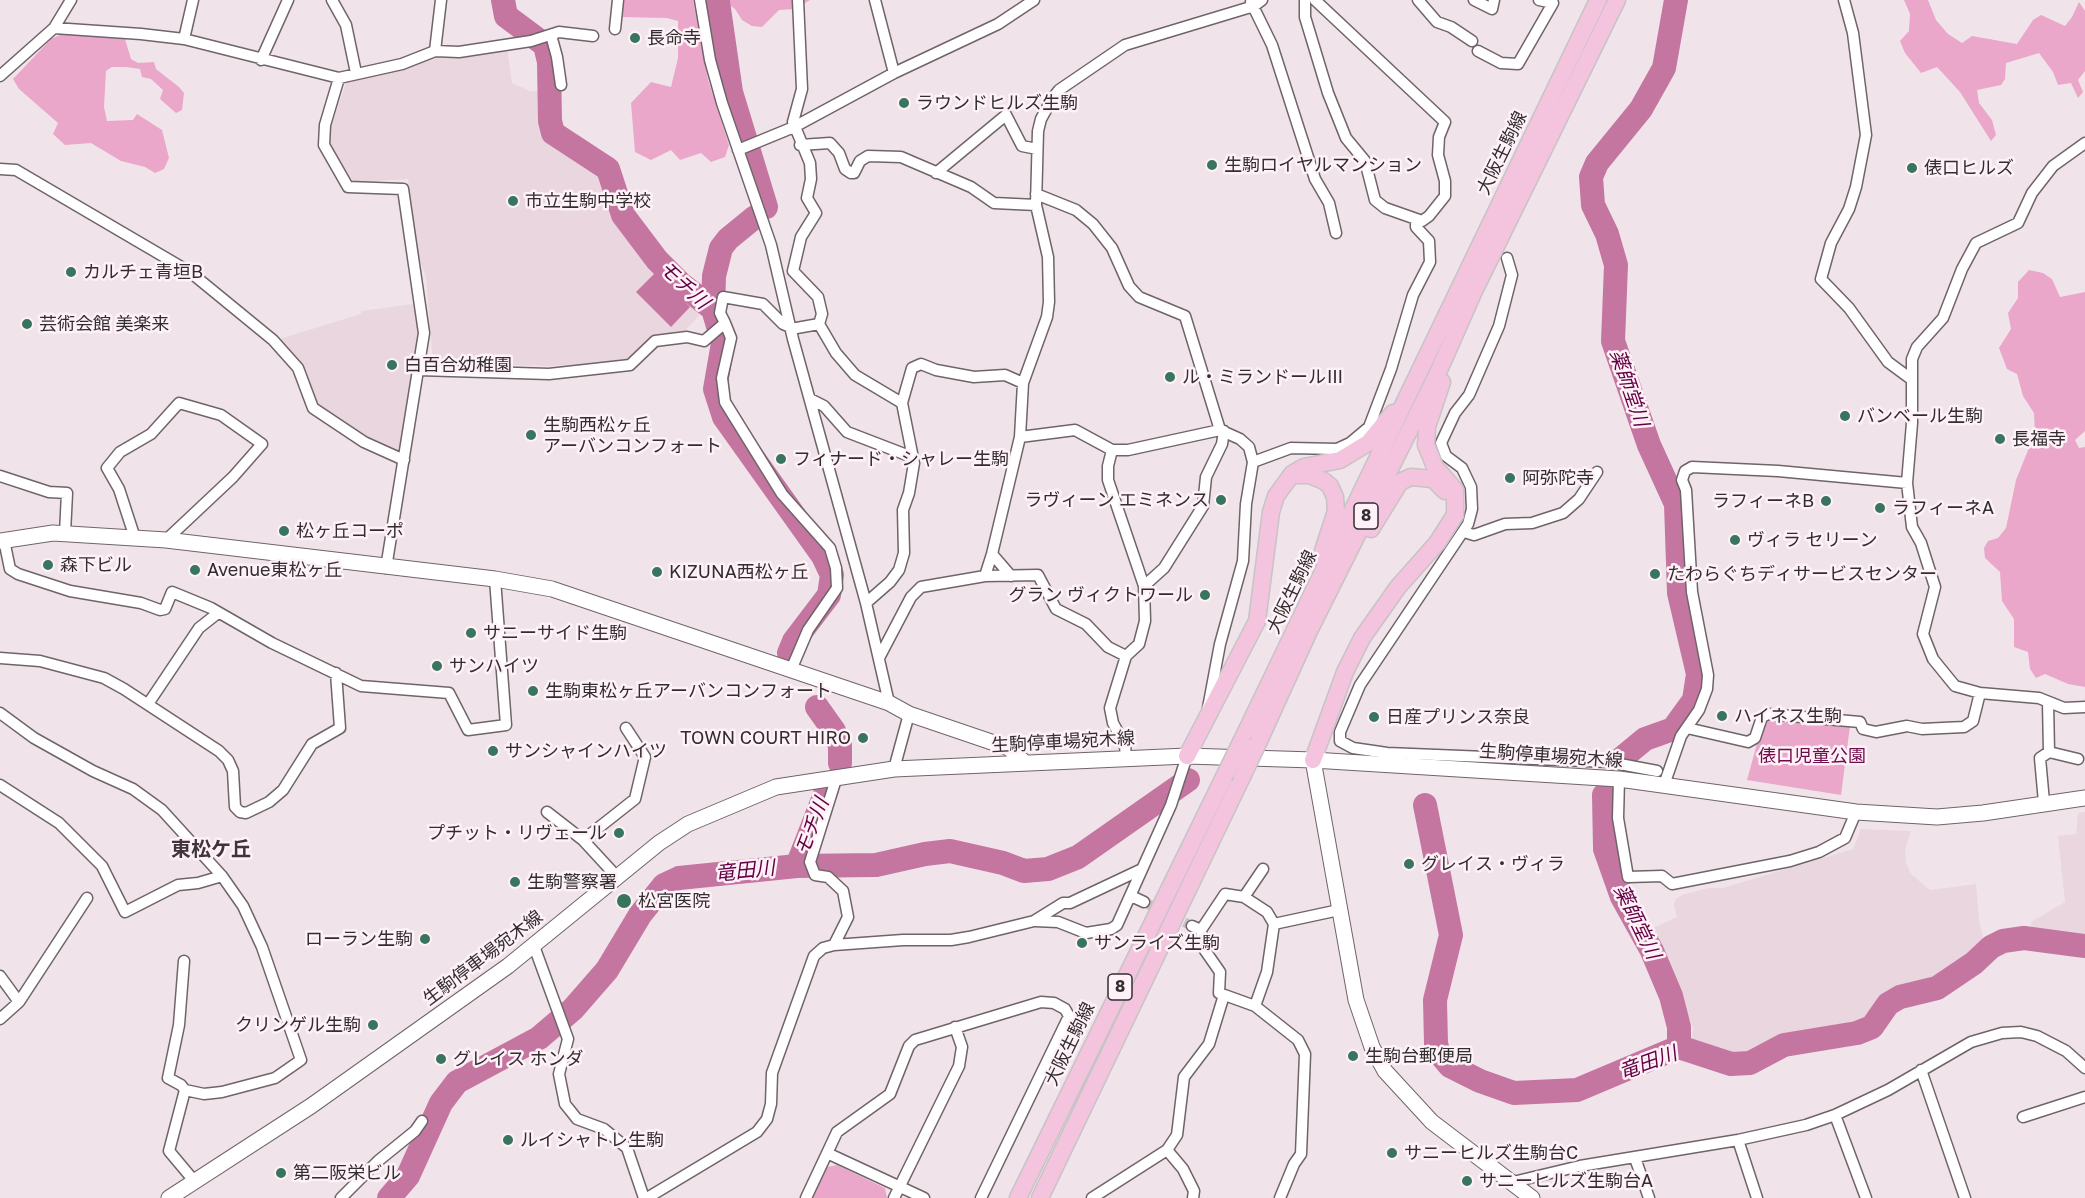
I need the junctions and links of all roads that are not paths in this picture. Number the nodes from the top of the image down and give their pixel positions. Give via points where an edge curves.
1 (71, 0) edge
2 (193, 0) edge
3 (288, 0) edge
4 (332, 0) edge
5 (441, 0) edge
6 (618, 0) edge
7 (700, 0) edge
8 (798, 0) edge
9 (874, 0) edge
10 (1034, 0) edge
11 (1305, 0) edge
12 (1315, 0) edge
13 (1418, 0) edge
14 (1474, 0) edge
15 (1494, 0) edge
16 (1539, 0) edge
17 (1598, 0) edge
18 (1617, 0) edge
19 (1844, 0) edge
20 (1255, 2) edge
21 (54, 28) junction
22 (615, 29) dead end
23 (549, 36) junction
24 (593, 36) dead end
25 (184, 39) junction
26 (435, 51) junction
27 (261, 60) junction
28 (356, 73) junction
29 (894, 73) junction
30 (0, 76) edge
31 (339, 78) junction
32 (561, 85) dead end
33 (794, 127) junction
34 (2085, 143) edge
35 (800, 145) junction
36 (744, 148) junction
37 (1037, 148) junction
38 (0, 169) edge
39 (936, 173) junction
40 (1036, 199) junction
41 (1416, 221) junction
42 (1336, 232) dead end
43 (1507, 258) dead end
44 (1474, 291) junction
45 (724, 323) junction
46 (819, 324) junction
47 (791, 328) junction
48 (1422, 367) junction
49 (418, 370) junction
50 (1911, 380) junction
51 (1023, 383) junction
52 (810, 399) junction
53 (902, 403) junction
54 (1222, 430) junction
55 (1020, 437) junction
56 (1112, 450) junction
57 (912, 457) junction
58 (404, 460) junction
59 (1252, 462) junction
60 (1597, 472) dead end
61 (1292, 474) junction
62 (0, 476) edge
63 (1907, 483) junction
64 (1457, 529) junction
65 (65, 533) junction
66 (135, 538) junction
67 (166, 540) junction
68 (2, 541) edge
69 (992, 554) junction
70 (386, 568) junction
71 (985, 576) junction
72 (1011, 576) junction
73 (495, 579) junction
74 (1144, 586) junction
75 (866, 603) junction
76 (218, 614) junction
77 (1303, 629) junction
78 (1126, 656) junction
79 (0, 658) edge
80 (879, 658) junction
81 (791, 670) junction
82 (336, 673) junction
83 (1980, 693) junction
84 (2048, 702) junction
85 (889, 703) junction
86 (148, 704) junction
87 (2085, 707) edge
88 (0, 713) edge
89 (909, 714) junction
90 (1206, 720) junction
91 (626, 728) dead end
92 (1687, 728) junction
93 (2049, 752) junction
94 (1187, 756) junction
95 (1125, 758) junction
96 (2078, 759) dead end
97 (1313, 760) junction
98 (1025, 763) junction
99 (894, 769) junction
100 (1656, 771) dead end
101 (837, 776) junction
102 (1619, 779) junction
103 (0, 785) edge
104 (1664, 785) junction
105 (2085, 798) edge
106 (2044, 802) junction
107 (547, 812) dead end
108 (1856, 812) junction
109 (583, 840) junction
110 (1263, 869) dead end
111 (1140, 870) junction
112 (104, 872) junction
113 (222, 876) junction
114 (618, 878) junction
115 (96, 883) dead end
116 (1131, 896) junction
117 (1244, 897) junction
118 (87, 898) dead end
119 (1144, 902) tunnel mouth
120 (1339, 910) junction
121 (1034, 921) junction
122 (1274, 924) junction
123 (834, 945) junction
124 (534, 946) junction
125 (184, 961) dead end
126 (0, 976) edge
127 (1224, 995) junction
128 (19, 1002) junction
129 (1255, 1006) junction
130 (0, 1019) edge
131 (955, 1027) junction
132 (2085, 1068) edge
133 (1921, 1070) junction
134 (184, 1090) junction
135 (2085, 1097) edge
136 (1835, 1115) junction
137 (2024, 1117) dead end
138 (422, 1121) dead end
139 (1738, 1140) junction
140 (1167, 1150) junction
141 (827, 1153) junction
142 (1635, 1158) junction
143 (195, 1182) junction
144 (1513, 1182) junction
145 (899, 1186) junction
146 (169, 1198) edge
147 (341, 1198) edge
148 (645, 1198) edge
149 (806, 1198) edge
150 (894, 1198) edge
151 (924, 1198) edge
152 (981, 1198) edge
153 (1018, 1198) edge
154 (1040, 1198) edge
155 (1092, 1198) edge
156 (1193, 1198) edge
157 (1280, 1198) edge
158 (1532, 1198) edge
159 (1650, 1198) edge
160 (1757, 1198) edge
161 (1866, 1198) edge
162 (1965, 1198) edge

1 - 21 street
2 - 25 street
3 - 27 street
4 - 28 street via 346,25
5 - 26 street
6 - 22 street
7 - 36 street via 710,60
8 - 33 street via 802,88 793,116
9 - 29 street
10 - 29 street via 998,24
11 - 41 street via 1305,17 1328,93 1346,138 1365,160 1375,200
12 - 41 street via 1446,122 1439,137 1438,155 1445,196 1429,216
13 - 16 street via 1437,22 1451,27 1501,63 1518,64 1553,3
14 - 15 street via 1492,9
17 - 48 main road, 大阪生駒線 / 8
18 - 44 main road, 大阪生駒線 / 8
19 - 50 street via 1853,33 1866,135 1856,187 1831,243 1821,279 1848,308 1888,363
20 - 37 street via 1125,45 1109,55 1052,99 1041,119
20 - 42 street via 1315,178 1329,203
21 - 25 street
21 - 30 street
23 - 24 street via 559,32
23 - 26 street via 459,52
23 - 32 street
25 - 27 street
26 - 28 street via 402,64
27 - 31 street
28 - 31 street
29 - 33 street
31 - 49 street via 325,125 324,145 330,157 348,187 403,189 424,333
33 - 35 street
33 - 36 street
34 - 50 street via 2053,166 2032,193 2018,223 1976,243 1943,318 1917,347
35 - 39 street via 830,143 851,173 871,155 901,157
35 - 46 street via 810,163 807,198 816,213 801,237 793,271 818,297 822,314
36 - 47 street
37 - 39 street via 1022,146 1006,115
37 - 40 street
38 - 58 street via 16,170 190,272 273,340 298,368 313,408 364,442
39 - 40 street via 994,203
40 - 51 street via 1048,257 1049,302
40 - 54 street via 1076,210 1112,248 1129,286 1139,297 1185,316
41 - 59 street via 1416,227 1429,241 1430,262 1413,295 1369,427 1338,449 1291,448
43 - 64 street via 1512,275 1499,326 1442,443 1446,456 1462,468 1471,487 1472,508
44 - 64 main road via 1426,436 1435,467 1455,490
44 - 77 main road, 大阪生駒線 / 8 via 1437,375
45 - 47 street via 720,313 723,297 763,304
45 - 49 street via 699,342 687,337 663,338 652,343 630,366 549,374
45 - 81 street via 731,338 722,378 725,402 782,494 830,548 836,568 837,588 808,630
46 - 47 street
46 - 53 street via 840,359 855,375
47 - 52 street
48 - 61 main road via 1393,413 1368,442 1340,460 1304,467
48 - 77 main road, 大阪生駒線 / 8
49 - 58 street
50 - 63 street
51 - 53 street via 1005,375 974,377 921,364 912,368
51 - 55 street
52 - 57 street via 824,405 847,432
52 - 75 street
53 - 57 street
54 - 56 street via 1142,448
54 - 59 street via 1249,447
54 - 74 street via 1222,444 1206,477 1203,506 1164,568
55 - 56 street via 1075,430
55 - 69 street
56 - 74 street via 1108,480
57 - 75 street via 909,493 903,510 902,560 890,582
58 - 70 street
59 - 90 street via 1243,561 1220,644
60 - 64 street via 1579,499 1563,513 1532,523 1505,524 1474,535
61 - 77 main road via 1324,481 1335,496 1336,510
61 - 90 main road via 1276,496 1271,512 1257,621
62 - 65 street via 49,492 67,493
63 - 83 street via 1912,527 1935,587 1923,634 1933,659 1956,686
63 - 92 street via 1778,471 1692,467 1685,471 1682,480 1686,490 1692,592 1708,675 1699,710
64 - 77 main road via 1447,494 1433,479 1411,477 1400,482
64 - 97 main road via 1398,587 1362,638 1345,672
64 - 100 street via 1360,685 1340,732 1340,741 1353,748 1388,753 1609,762
65 - 66 main road
65 - 68 main road
66 - 67 main road
66 - 67 street via 119,489 107,468 120,452 151,435 179,403 221,415 262,444
67 - 70 main road
68 - 76 street via 10,568 18,574 70,591 160,610 165,609 172,592
69 - 71 street
69 - 72 street
70 - 73 main road
71 - 72 street
71 - 80 street via 921,587 911,597
72 - 78 street via 1038,575 1056,609 1086,624 1108,647
73 - 81 main road via 552,589
73 - 82 street via 504,727 466,729 449,693 361,686
74 - 78 street via 1145,621 1139,644
75 - 80 street
76 - 82 street
76 - 86 street via 199,628
77 - 153 main road, 大阪生駒線 / 8, bridge via 1242,740
77 - 154 main road, 大阪生駒線 / 8, bridge via 1260,741
78 - 95 street via 1110,708 1125,745
79 - 86 street via 40,661 104,678
80 - 85 street
81 - 85 main road
82 - 86 street via 340,728 312,744 283,790 246,813 235,807 233,771 228,760
83 - 84 street
83 - 92 street via 1973,721 1964,727 1907,726 1876,732 1863,729 1860,722 1768,714 1762,717 1755,738 1748,742
84 - 87 street via 2064,708
84 - 93 street
85 - 89 main road
88 - 113 street via 34,738 133,789 155,805
89 - 98 main road via 1009,748
89 - 99 street
90 - 94 main road
91 - 109 street via 645,757 636,799
92 - 104 street
93 - 96 street
93 - 106 street via 2040,758
94 - 95 main road, 生駒停車場宛木線
94 - 97 main road, 生駒停車場宛木線
94 - 111 street via 1171,805
95 - 98 main road, 生駒停車場宛木線
97 - 102 main road, 生駒停車場宛木線
97 - 120 main road
98 - 99 main road, 生駒停車場宛木線
99 - 101 main road, 生駒停車場宛木線
101 - 114 main road, 生駒停車場宛木線 via 776,787 688,824
101 - 123 street via 810,862 815,875 834,882 846,900 848,917
102 - 104 main road, 生駒停車場宛木線
102 - 108 street via 1618,818 1628,877 1662,876 1672,884 1819,852 1845,838
103 - 112 street via 59,823
104 - 108 main road, 生駒停車場宛木線
105 - 106 main road, 生駒停車場宛木線
106 - 108 main road, 生駒停車場宛木線 via 1937,817
107 - 109 street
109 - 114 street
110 - 117 street
111 - 116 street
111 - 121 street via 1063,903
112 - 113 street via 125,912 178,885 198,884
112 - 115 street
113 - 134 street via 243,906 262,947 302,1060 275,1078 222,1092
114 - 124 main road, 生駒停車場宛木線 via 592,895
116 - 119 street
116 - 121 street via 1111,930 1086,933 1058,922
117 - 122 street via 1267,912
117 - 127 street via 1225,894 1196,928 1204,949 1220,972 1219,993
118 - 128 street
120 - 122 street
120 - 144 main road via 1363,1026 1385,1071 1432,1122
121 - 123 street via 951,940
122 - 129 street via 1267,972
123 - 148 street via 814,956 772,1073 767,1119 757,1132
124 - 143 main road, 生駒停車場宛木線 via 376,1061
124 - 148 street via 568,1039 559,1074 565,1104 577,1119 604,1129 627,1148
125 - 134 street via 179,1025 168,1078
126 - 128 street
127 - 129 street
127 - 140 street via 1209,1044 1184,1077 1177,1135
128 - 130 street
129 - 157 street via 1298,1040 1305,1054 1301,1154
131 - 141 street via 915,1040 890,1094 837,1132
131 - 145 street via 962,1047 959,1066
131 - 152 street via 1041,1002 1054,1003 1069,1016
132 - 133 street via 2053,1043 2021,1032 1971,1042
133 - 136 street
133 - 162 street
134 - 143 street via 169,1151
135 - 137 street
136 - 139 street
136 - 161 street
138 - 147 street
139 - 142 street
139 - 160 street
140 - 155 street
140 - 156 street via 1183,1169 1194,1191
141 - 145 street
141 - 149 street
142 - 144 street
142 - 159 street
143 - 146 main road, 生駒停車場宛木線
144 - 158 main road
145 - 150 street
145 - 151 street

